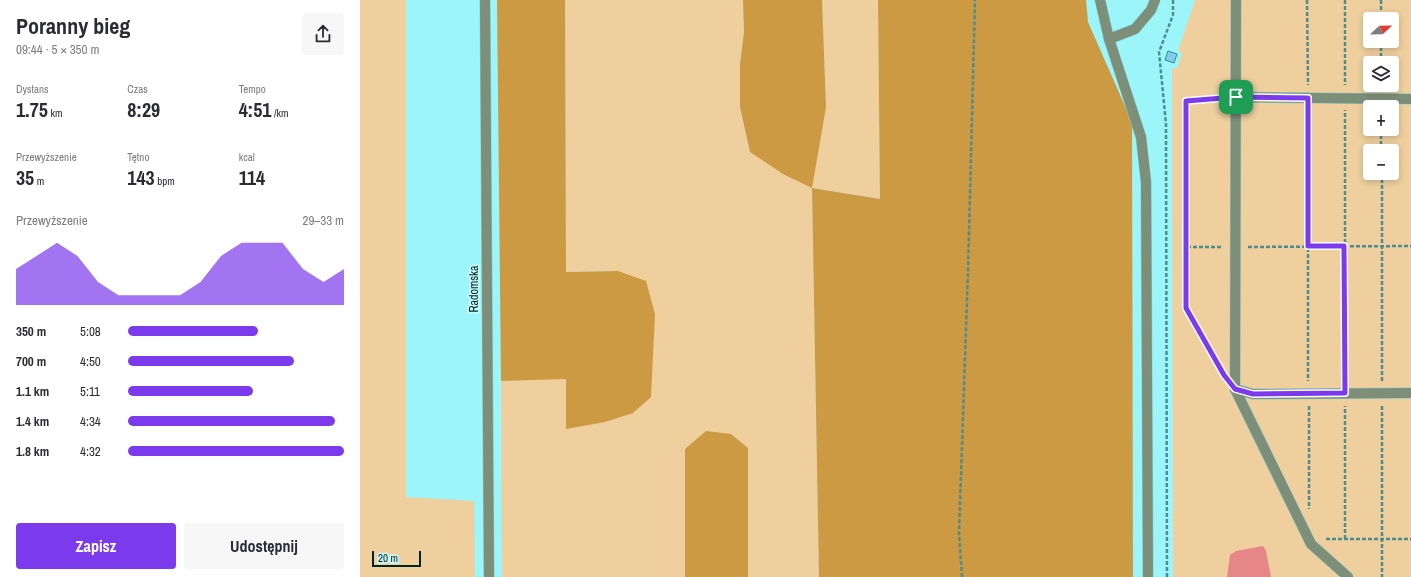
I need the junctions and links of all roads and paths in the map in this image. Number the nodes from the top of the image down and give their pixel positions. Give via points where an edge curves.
1 (485, 0) edge
2 (975, 0) edge
3 (1100, 0) edge
4 (1155, 0) edge
5 (1173, 0) edge
6 (1236, 0) edge
7 (1308, 0) edge
8 (1345, 0) edge
9 (1381, 0) edge
10 (1381, 12) edge
11 (1109, 39) junction
12 (1236, 97) junction
13 (1308, 98) junction
14 (1345, 98) junction
15 (1411, 99) edge
16 (1382, 180) edge
17 (1308, 246) junction
18 (1344, 246) junction
19 (1382, 246) junction
20 (1411, 246) edge
21 (1187, 247) junction
22 (1235, 247) junction
23 (1235, 389) junction
24 (1308, 393) junction
25 (1345, 393) junction
26 (1382, 393) junction
27 (1411, 393) edge
28 (1309, 512) dead end
29 (1308, 539) junction
30 (1345, 539) junction
31 (1382, 539) junction
32 (1411, 539) edge
33 (489, 577) edge
34 (962, 577) edge
35 (1148, 577) edge
36 (1167, 577) edge
37 (1348, 577) edge
38 (1382, 577) edge

1 - 33 street, Radomska
2 - 34 path via 959,534
3 - 11 street
4 - 11 street via 1135,29
5 - 36 path via 1173,15 1159,52 1166,124
6 - 12 street
7 - 13 path
8 - 14 path
9 - 10 path
11 - 35 street via 1139,130 1146,182
12 - 13 street
12 - 21 path via 1186,101
12 - 22 street
13 - 14 street
13 - 17 path
14 - 15 street
14 - 18 path
16 - 19 path
17 - 18 path
17 - 22 path
17 - 24 path
18 - 19 path
18 - 25 path
19 - 20 path
19 - 26 path
21 - 22 path
21 - 23 path via 1186,308 1224,375
22 - 23 street
23 - 24 street via 1253,394
23 - 29 street
24 - 25 street
24 - 28 path
25 - 26 street
25 - 30 path
26 - 27 street
26 - 31 path
29 - 30 path
29 - 37 street
30 - 31 path
31 - 32 path
31 - 38 path

